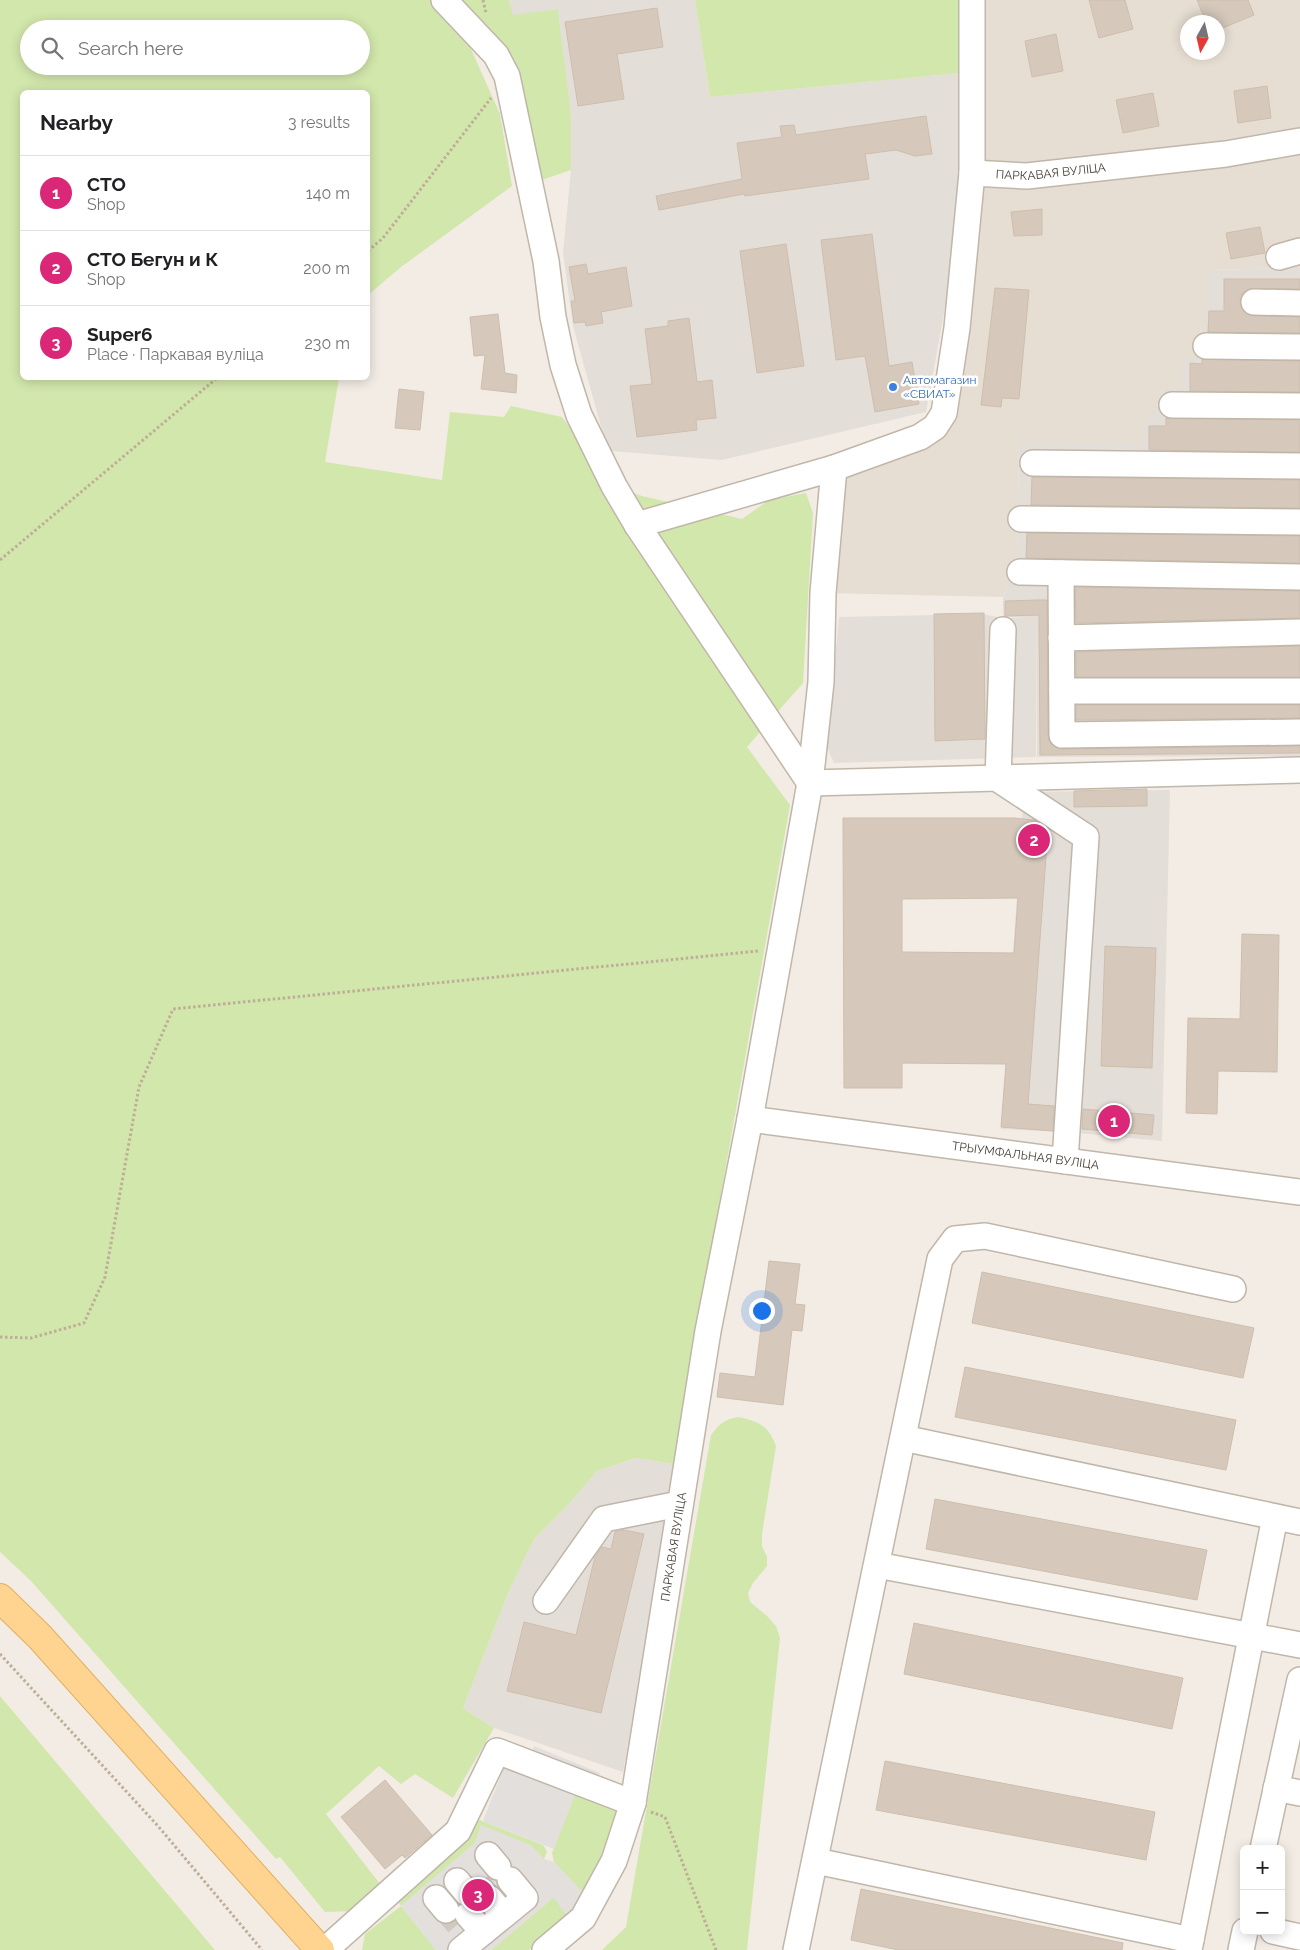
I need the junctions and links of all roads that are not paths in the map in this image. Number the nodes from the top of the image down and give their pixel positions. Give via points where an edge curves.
1 (444, 0) edge
2 (972, 0) edge
3 (1300, 142) edge
4 (972, 172) junction
5 (1254, 302) dead end
6 (1300, 302) edge
7 (1206, 346) dead end
8 (1300, 347) edge
9 (1172, 405) dead end
10 (1300, 406) edge
11 (1033, 463) dead end
12 (1300, 466) edge
13 (834, 468) junction
14 (1021, 519) dead end
15 (1300, 522) edge
16 (637, 525) junction
17 (1020, 572) dead end
18 (1060, 573) junction
19 (1300, 577) edge
20 (1003, 630) dead end
21 (1300, 632) edge
22 (1061, 638) junction
23 (1062, 691) junction
24 (1300, 691) edge
25 (1300, 732) edge
26 (1300, 770) edge
27 (998, 779) junction
28 (810, 783) junction
29 (750, 1119) junction
30 (1065, 1161) junction
31 (1300, 1192) edge
32 (1233, 1289) dead end
33 (903, 1438) junction
34 (679, 1504) junction
35 (1275, 1517) junction
36 (1300, 1522) edge
37 (877, 1565) junction
38 (0, 1598) edge
39 (546, 1601) dead end
40 (1252, 1635) junction
41 (1300, 1645) edge
42 (1300, 1680) edge
43 (1276, 1788) junction
44 (1300, 1793) edge
45 (633, 1804) junction
46 (1264, 1845) edge
47 (816, 1862) junction
48 (1285, 1934) edge
49 (1244, 1935) edge
50 (1300, 1937) edge
51 (1190, 1945) edge
52 (320, 1950) edge
53 (325, 1950) edge
54 (546, 1950) edge
55 (796, 1950) edge
56 (1240, 1950) edge

1 - 16 street via 496,55 507,76 546,261 563,365 582,422
2 - 4 street
3 - 4 street, ПАРКАВАЯ ВУЛІЦА via 1226,154 1027,176
4 - 13 street via 957,328 944,413 935,427 920,437
5 - 6 street
7 - 8 street
9 - 10 street
11 - 12 street
13 - 16 street
13 - 28 street, ПАРКАВАЯ ВУЛІЦА via 821,682
14 - 15 street
16 - 28 street
17 - 18 street
18 - 19 street
18 - 22 street
20 - 27 street
21 - 22 street
22 - 23 street
23 - 24 street
23 - 25 street via 1062,734
26 - 27 street
27 - 28 street
27 - 30 street via 1086,837
28 - 29 street, ПАРКАВАЯ ВУЛІЦА
29 - 30 street, ТРЫУМФАЛЬНАЯ ВУЛІЦА
29 - 34 street, ПАРКАВАЯ ВУЛІЦА via 708,1331
30 - 31 street, ТРЫУМФАЛЬНАЯ ВУЛІЦА
32 - 33 street via 986,1236 955,1239 940,1259
33 - 35 street
33 - 37 street
34 - 39 street via 604,1519
34 - 45 street, ПАРКАВАЯ ВУЛІЦА
35 - 36 street
35 - 40 street
37 - 40 street
37 - 47 street
38 - 52 main road via 111,1715
40 - 41 street
40 - 51 street
42 - 43 street
43 - 44 street
43 - 46 street
45 - 53 street via 497,1751 458,1831
45 - 54 street, ПАРКАВАЯ ВУЛІЦА via 614,1861 583,1918
47 - 51 street
47 - 55 street
48 - 50 street
49 - 56 street

